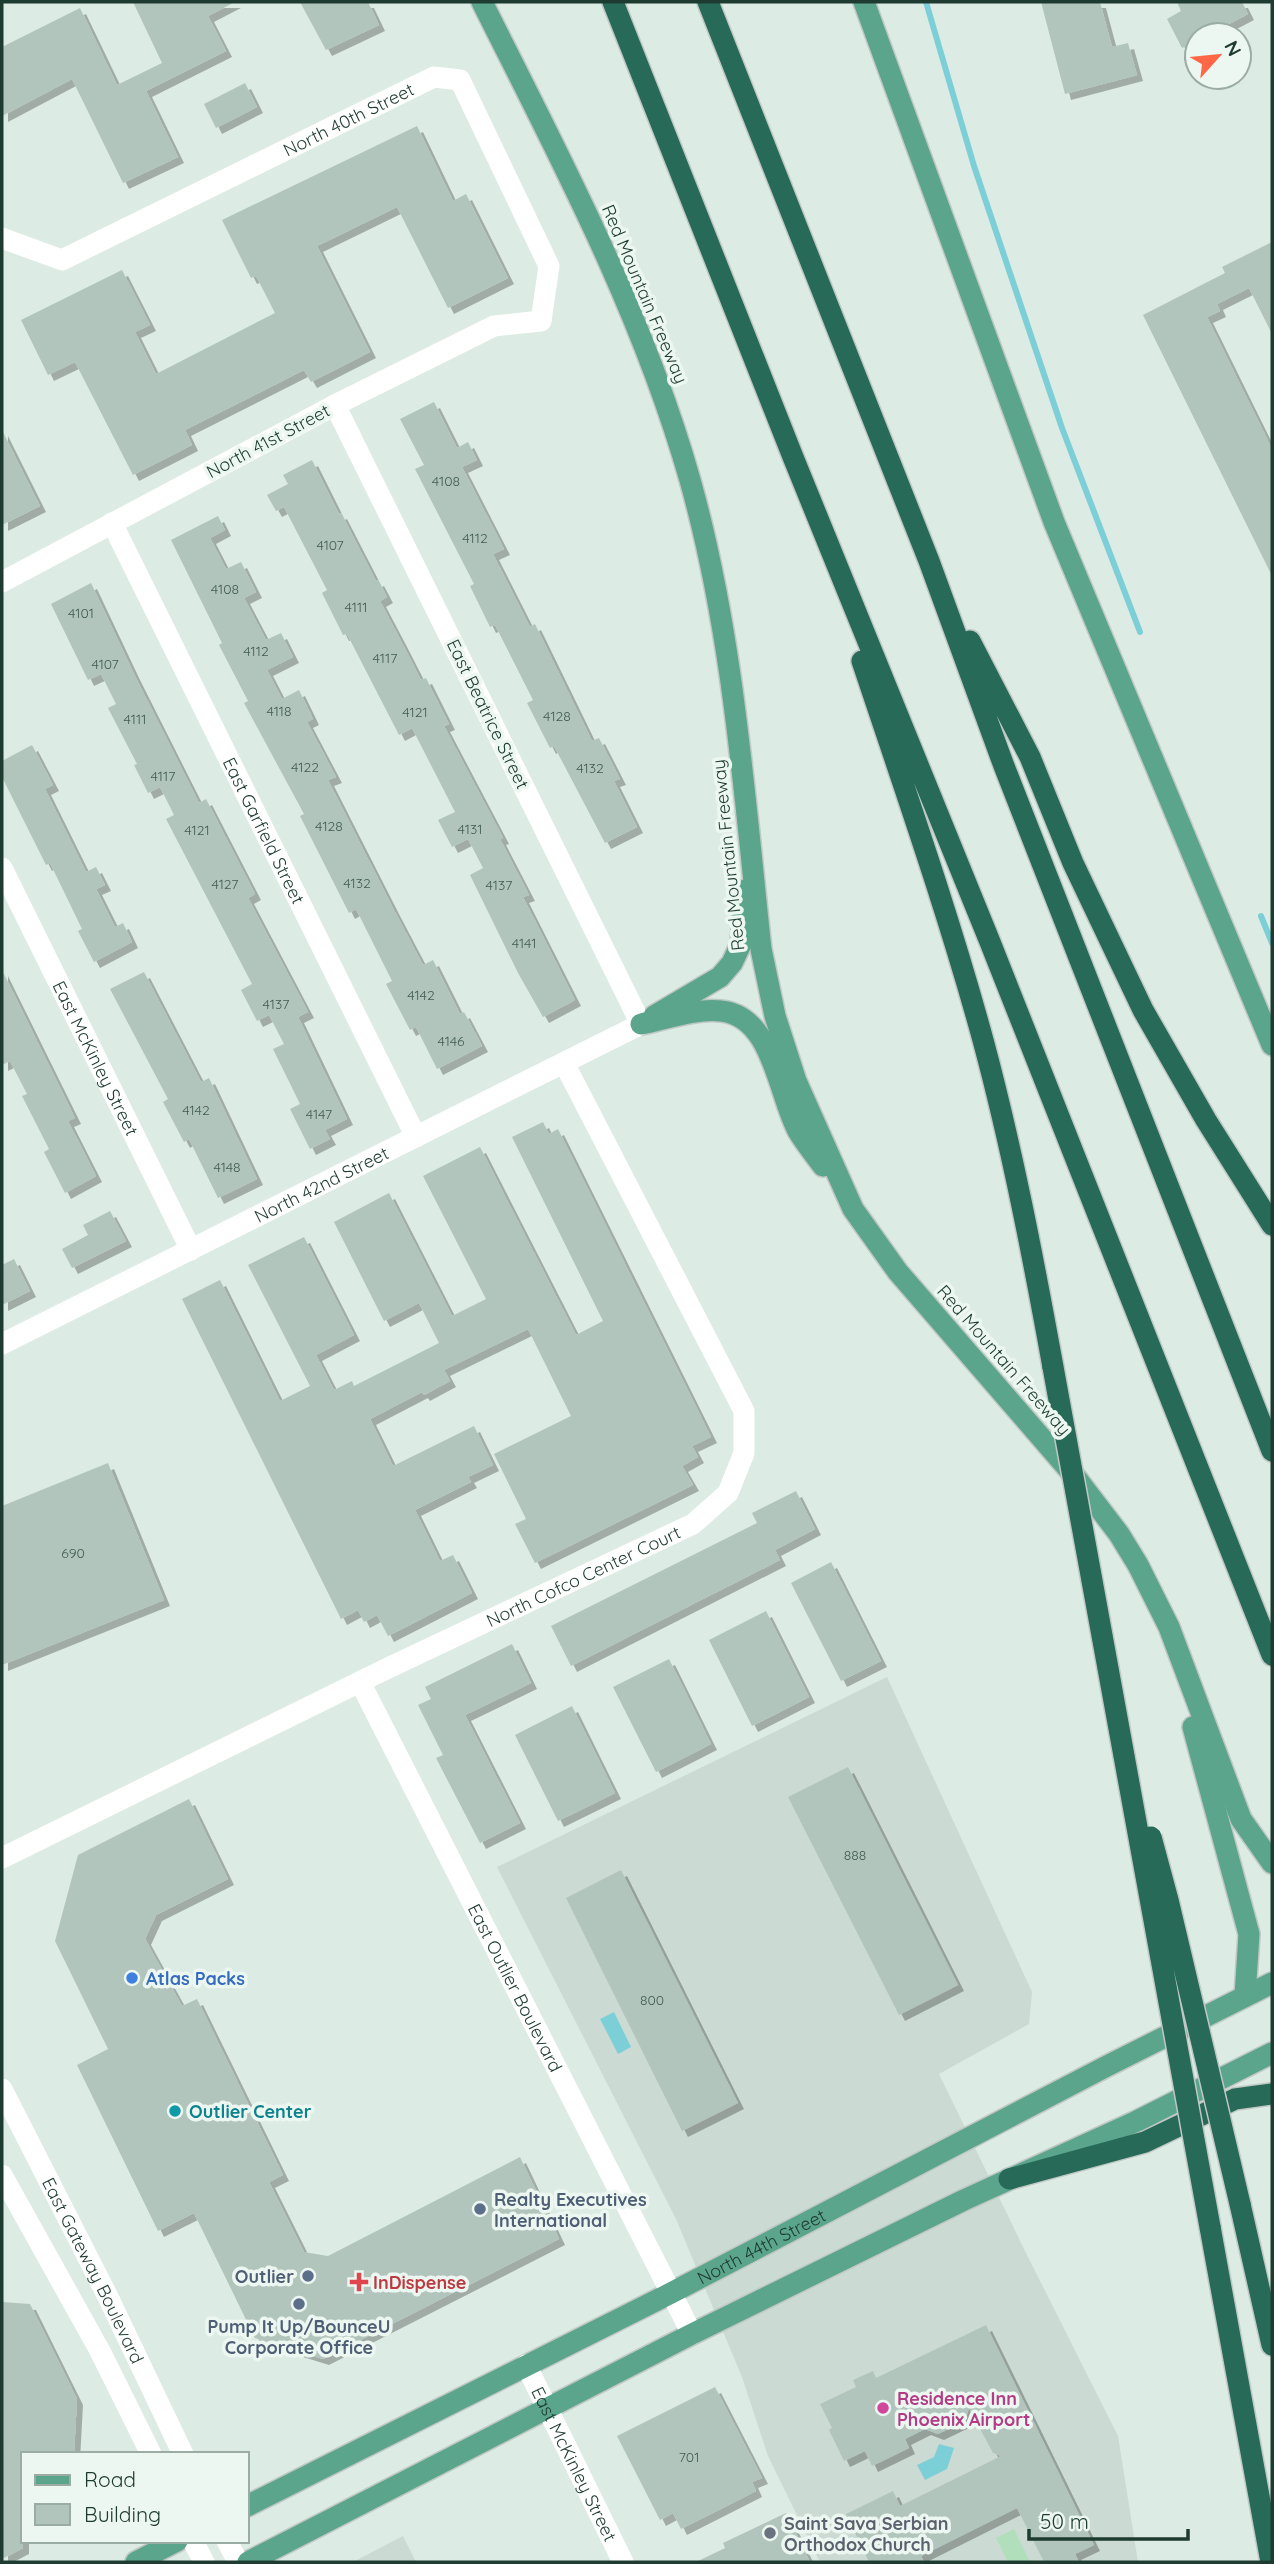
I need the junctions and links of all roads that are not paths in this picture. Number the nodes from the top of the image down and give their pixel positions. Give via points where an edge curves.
1 (482, 2) edge
2 (613, 2) edge
3 (708, 2) edge
4 (864, 2) edge
5 (2, 238) edge
6 (541, 321) joint
7 (335, 405) junction
8 (793, 457) junction
9 (112, 523) junction
10 (929, 561) junction
11 (2, 582) edge
12 (749, 842) junction
13 (2, 868) edge
14 (641, 1024) junction
15 (1272, 1045) edge
16 (564, 1063) junction
17 (416, 1137) junction
18 (853, 1209) junction
19 (1272, 1225) edge
20 (191, 1250) junction
21 (2, 1344) edge
22 (1272, 1451) edge
23 (1169, 1627) junction
24 (1272, 1655) edge
25 (360, 1682) junction
26 (1114, 1699) junction
27 (2, 1858) edge
28 (1272, 1863) edge
29 (1272, 1983) edge
30 (1245, 1996) junction
31 (1272, 2053) edge
32 (2, 2088) edge
33 (1272, 2094) edge
34 (11, 2131) edge
35 (2, 2175) edge
36 (1009, 2179) junction
37 (2, 2205) edge
38 (36, 2237) junction
39 (671, 2293) junction
40 (692, 2334) junction
41 (1272, 2345) edge
42 (526, 2365) junction
43 (548, 2410) junction
44 (149, 2452) edge
45 (182, 2452) edge
46 (248, 2505) edge
47 (173, 2543) edge
48 (194, 2543) edge
49 (228, 2543) edge
50 (136, 2562) edge
51 (204, 2562) edge
52 (238, 2562) edge
53 (248, 2562) edge
54 (623, 2562) edge
55 (1271, 2562) edge

1 - 12 main road, Red Mountain Freeway via 609,259 675,432 722,620
2 - 8 highway
3 - 10 highway
4 - 15 main road via 1058,534
5 - 6 street, North 40th Street via 62,260 434,77 460,80 549,266
6 - 7 street, North 41st Street via 494,326
7 - 9 street, North 41st Street
7 - 14 street, East Beatrice Street
8 - 24 highway
8 - 26 highway, bridge via 916,821 982,1038 1017,1186
9 - 11 street, North 41st Street
9 - 17 street, East Garfield Street
10 - 19 highway via 1030,757 1073,863 1143,1010
10 - 22 highway via 1004,766
12 - 14 main road via 741,944 733,962 720,977
12 - 18 main road, Red Mountain Freeway via 761,949 775,1016 801,1093
13 - 20 street, East McKinley Street
14 - 16 street, North 42nd Street
14 - 18 main road via 713,1010 733,1013 751,1025 764,1042 798,1131
16 - 17 street, North 42nd Street
16 - 25 street, North Cofco Center Court via 744,1411 744,1453 728,1493 693,1524
17 - 20 street, North 42nd Street
18 - 23 main road, Red Mountain Freeway via 898,1272 1098,1504 1139,1565
20 - 21 street, North 42nd Street
23 - 28 main road via 1233,1802
23 - 30 main road via 1249,1934
25 - 27 street, North Cofco Center Court
25 - 39 street, East Outlier Boulevard
26 - 41 highway, bridge via 1168,1900
26 - 55 highway, bridge
29 - 30 main road, North 44th Street
30 - 39 main road, North 44th Street
31 - 36 main road
32 - 34 street, East Gateway Boulevard
33 - 36 highway via 1235,2099 1145,2142
34 - 45 street, East Gateway Boulevard via 107,2297
35 - 38 street, East Gateway Boulevard
36 - 40 main road
37 - 38 street
38 - 44 street, East Gateway Boulevard via 100,2351
39 - 40 street
39 - 42 main road, North 44th Street
40 - 43 main road
42 - 43 street, East McKinley Street
42 - 46 main road, North 44th Street
43 - 53 main road
43 - 54 street, East McKinley Street
47 - 50 main road
48 - 51 street
49 - 52 street

